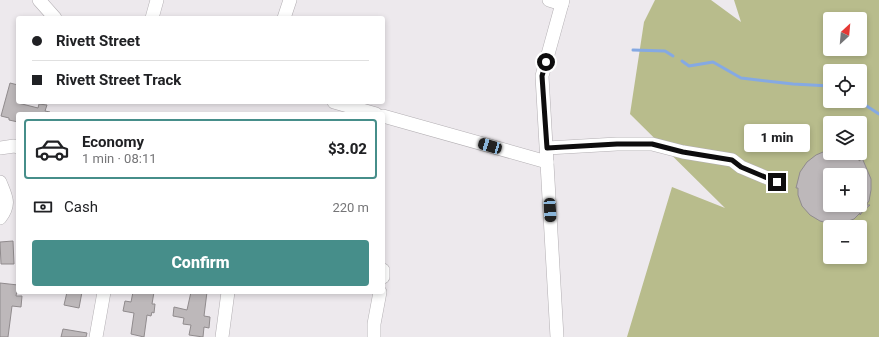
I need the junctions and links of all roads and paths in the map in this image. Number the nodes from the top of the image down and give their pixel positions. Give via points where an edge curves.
1 (39, 0) edge
2 (157, 0) edge
3 (290, 0) edge
4 (549, 0) edge
5 (563, 2) edge
6 (53, 16) edge
7 (153, 16) edge
8 (285, 16) edge
9 (341, 104) edge
10 (369, 112) edge
11 (385, 117) edge
12 (16, 146) edge
13 (0, 148) edge
14 (547, 148) junction
15 (547, 162) junction
16 (0, 182) edge
17 (777, 182) dead end
18 (0, 218) edge
19 (104, 294) edge
20 (228, 294) edge
21 (380, 294) edge
22 (96, 337) edge
23 (222, 337) edge
24 (374, 337) edge
25 (557, 337) edge

1 - 6 street
2 - 7 street
3 - 8 street
4 - 5 street
5 - 14 street via 542,76
9 - 10 street
11 - 15 street
12 - 13 street
14 - 15 street
14 - 17 street via 652,144 732,160 741,167
15 - 25 street
16 - 18 street via 6,201 5,212
19 - 22 street
20 - 23 street
21 - 24 street

